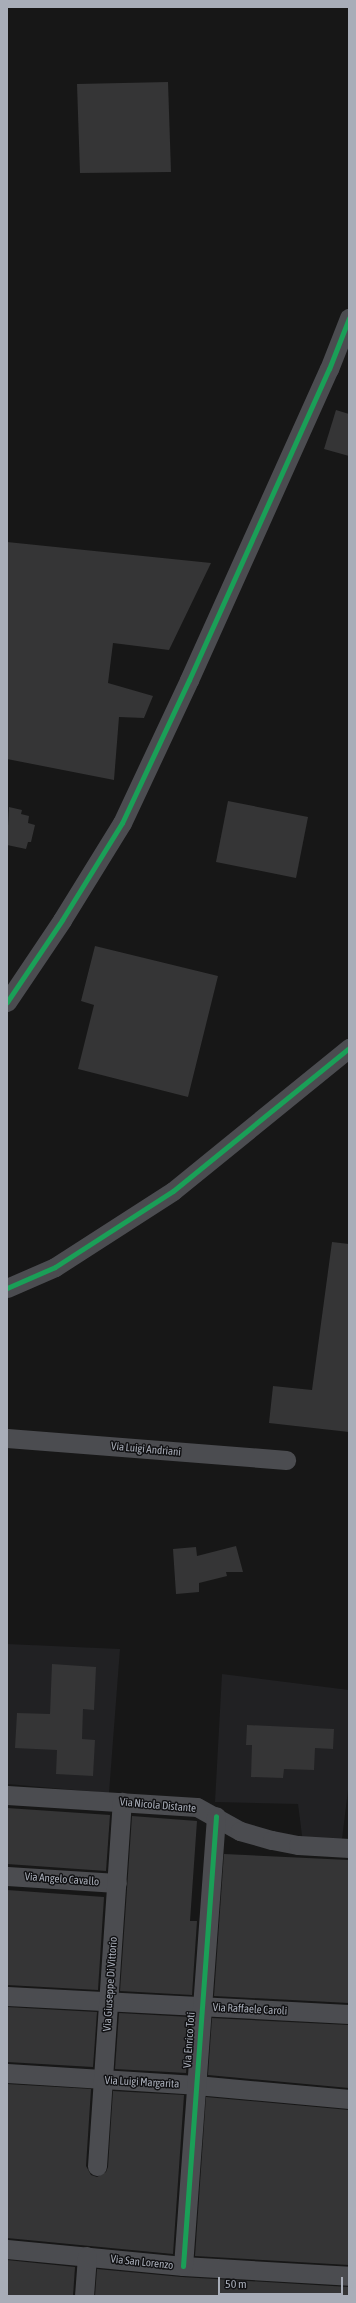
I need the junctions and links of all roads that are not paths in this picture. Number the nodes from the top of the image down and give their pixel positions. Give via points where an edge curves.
1 (349, 318) edge
2 (7, 1002) edge
3 (349, 1048) edge
4 (7, 1288) edge
5 (7, 1438) edge
6 (286, 1460) dead end
7 (7, 1795) edge
8 (122, 1802) junction
9 (216, 1816) junction
10 (349, 1848) edge
11 (7, 1876) edge
12 (117, 1883) junction
13 (7, 1996) edge
14 (108, 2001) junction
15 (201, 2006) junction
16 (349, 2014) edge
17 (7, 2072) edge
18 (104, 2080) junction
19 (196, 2085) junction
20 (349, 2099) edge
21 (97, 2166) dead end
22 (7, 2249) edge
23 (87, 2256) junction
24 (183, 2266) junction
25 (349, 2276) edge
26 (84, 2296) edge

1 - 2 street via 329,369 122,823
3 - 4 street via 173,1191 55,1267
5 - 6 street, Via Luigi Andriani
7 - 8 street, Via Nicola Distante
8 - 9 street, Via Nicola Distante via 197,1807
8 - 12 street, Via Giuseppe Di Vittorio
9 - 10 street, Via Nicola Distante via 240,1830 272,1840 298,1845
9 - 15 street, Via Enrico Toti
11 - 12 street, Via Angelo Cavallo
12 - 14 street, Via Giuseppe Di Vittorio
13 - 14 street, Via Raffaele Caroli
14 - 15 street, Via Raffaele Caroli
14 - 18 street, Via Giuseppe Di Vittorio
15 - 16 street, Via Raffaele Caroli
15 - 19 street, Via Enrico Toti
17 - 18 street, Via Luigi Margarita
18 - 19 street, Via Luigi Margarita
18 - 21 street, Via Giuseppe Di Vittorio
19 - 20 street, Via Luigi Margarita
19 - 24 street, Via Enrico Toti
22 - 23 street, Via San Lorenzo
23 - 24 street, Via San Lorenzo
23 - 26 street
24 - 25 street, Via San Lorenzo

